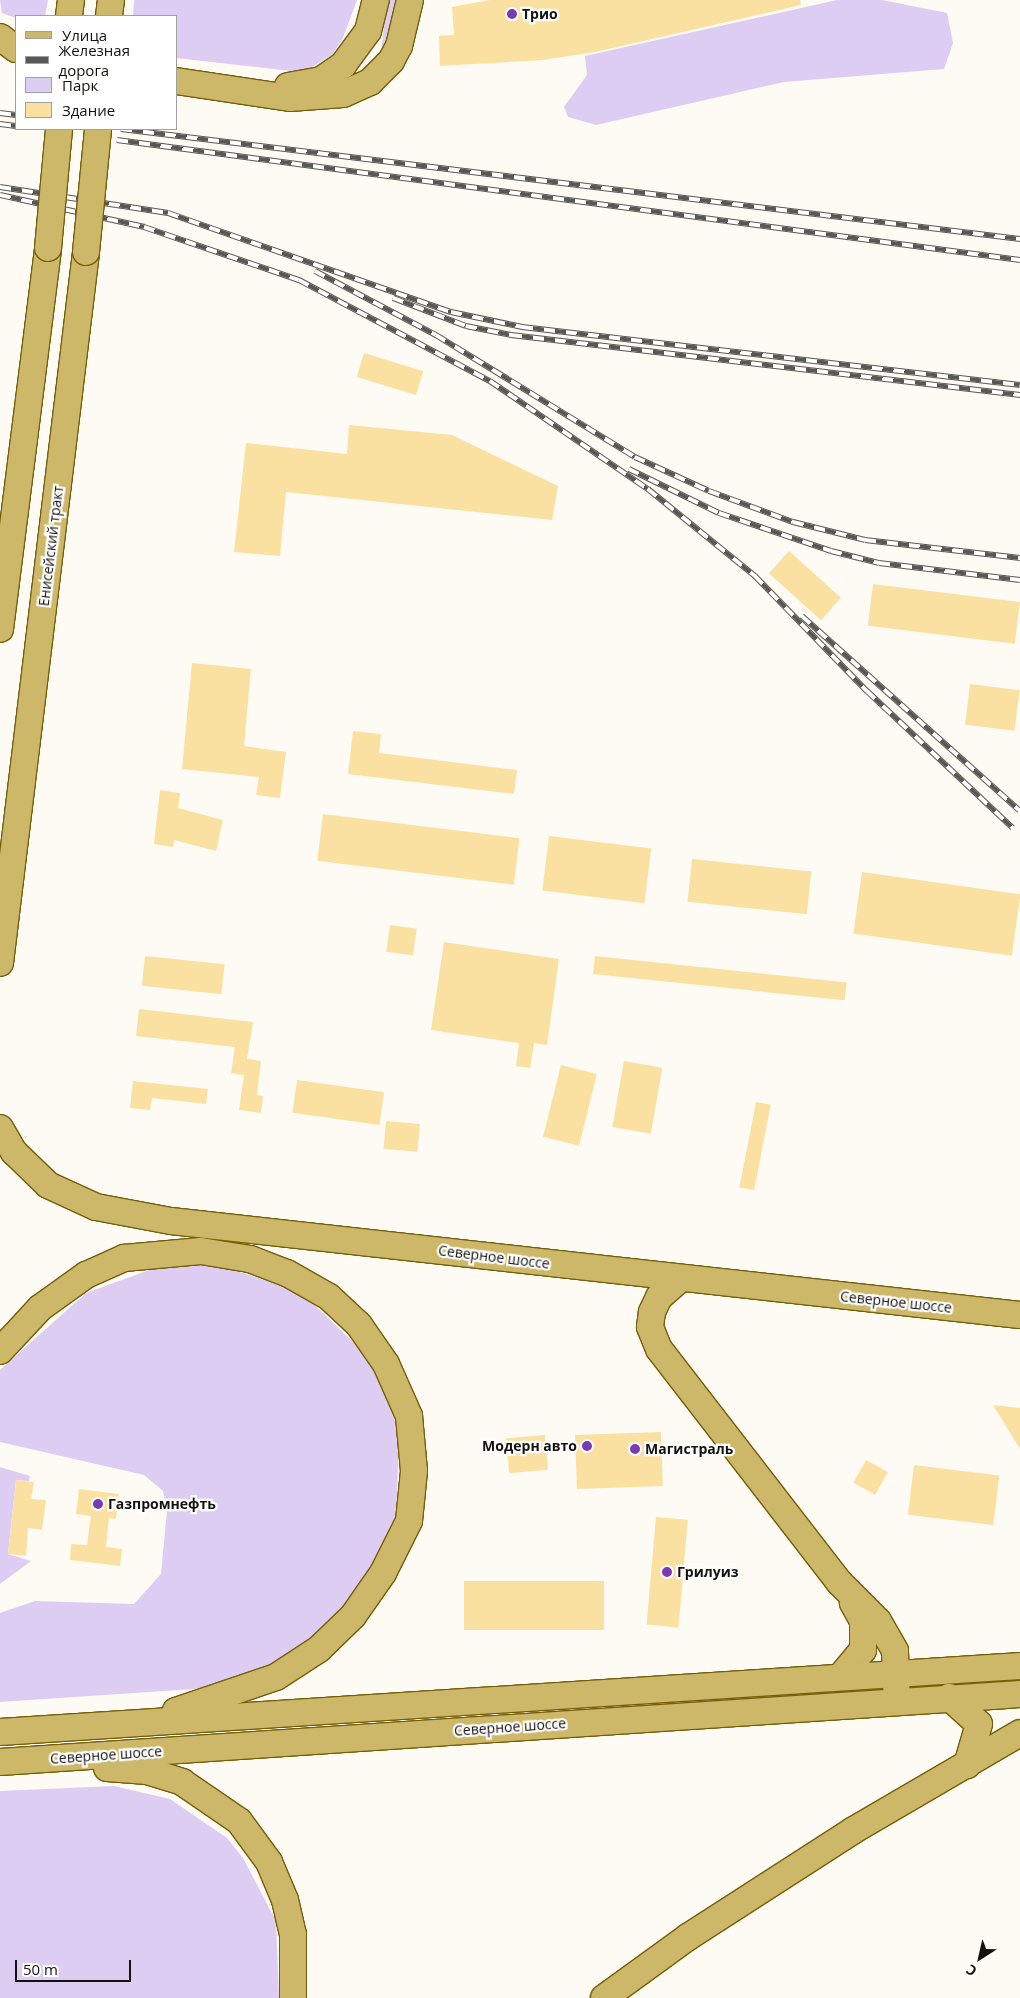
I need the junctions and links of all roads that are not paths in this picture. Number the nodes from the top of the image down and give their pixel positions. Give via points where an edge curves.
1 (112, 0) edge
2 (376, 0) edge
3 (410, 0) edge
4 (110, 15) edge
5 (0, 37) edge
6 (15, 49) edge
7 (178, 81) edge
8 (250, 90) junction
9 (59, 130) edge
10 (98, 130) edge
11 (0, 629) edge
12 (0, 963) edge
13 (0, 1128) edge
14 (680, 1279) junction
15 (1020, 1315) edge
16 (0, 1350) edge
17 (839, 1582) junction
18 (1020, 1666) edge
19 (896, 1672) junction
20 (841, 1676) junction
21 (1020, 1694) edge
22 (948, 1697) junction
23 (896, 1700) junction
24 (145, 1722) junction
25 (0, 1732) edge
26 (1020, 1733) edge
27 (7, 1762) edge
28 (967, 1764) junction
29 (293, 1998) edge
30 (604, 1998) edge

1 - 4 main road
2 - 8 main road via 368,30 343,65 321,80
3 - 8 main road via 399,46 370,82 321,98
5 - 6 main road
7 - 8 main road
9 - 11 main road, bridge via 48,248
10 - 12 main road, Енисейский тракт, bridge
13 - 14 main road, Северное шоссе via 14,1152 48,1185 96,1207 171,1221
14 - 15 main road, Северное шоссе
14 - 17 main road via 659,1297 652,1312 650,1326 659,1349
16 - 24 main road via 40,1308 86,1275 124,1258 201,1251 250,1259 287,1273 329,1297 359,1325 386,1364 409,1416 414,1471 409,1521 383,1573 353,1616 319,1649 276,1677
17 - 19 main road via 878,1621 895,1651
17 - 20 main road via 866,1633 863,1650
18 - 19 main road
19 - 20 main road
19 - 23 main road
20 - 24 main road
21 - 22 main road, Северное шоссе
22 - 23 main road, Северное шоссе
22 - 28 main road via 979,1724
23 - 27 main road, Северное шоссе
24 - 25 main road
26 - 28 main road
27 - 29 main road via 146,1771 182,1782 239,1821 269,1862 285,1900 293,1934
28 - 30 main road via 845,1836 688,1937

